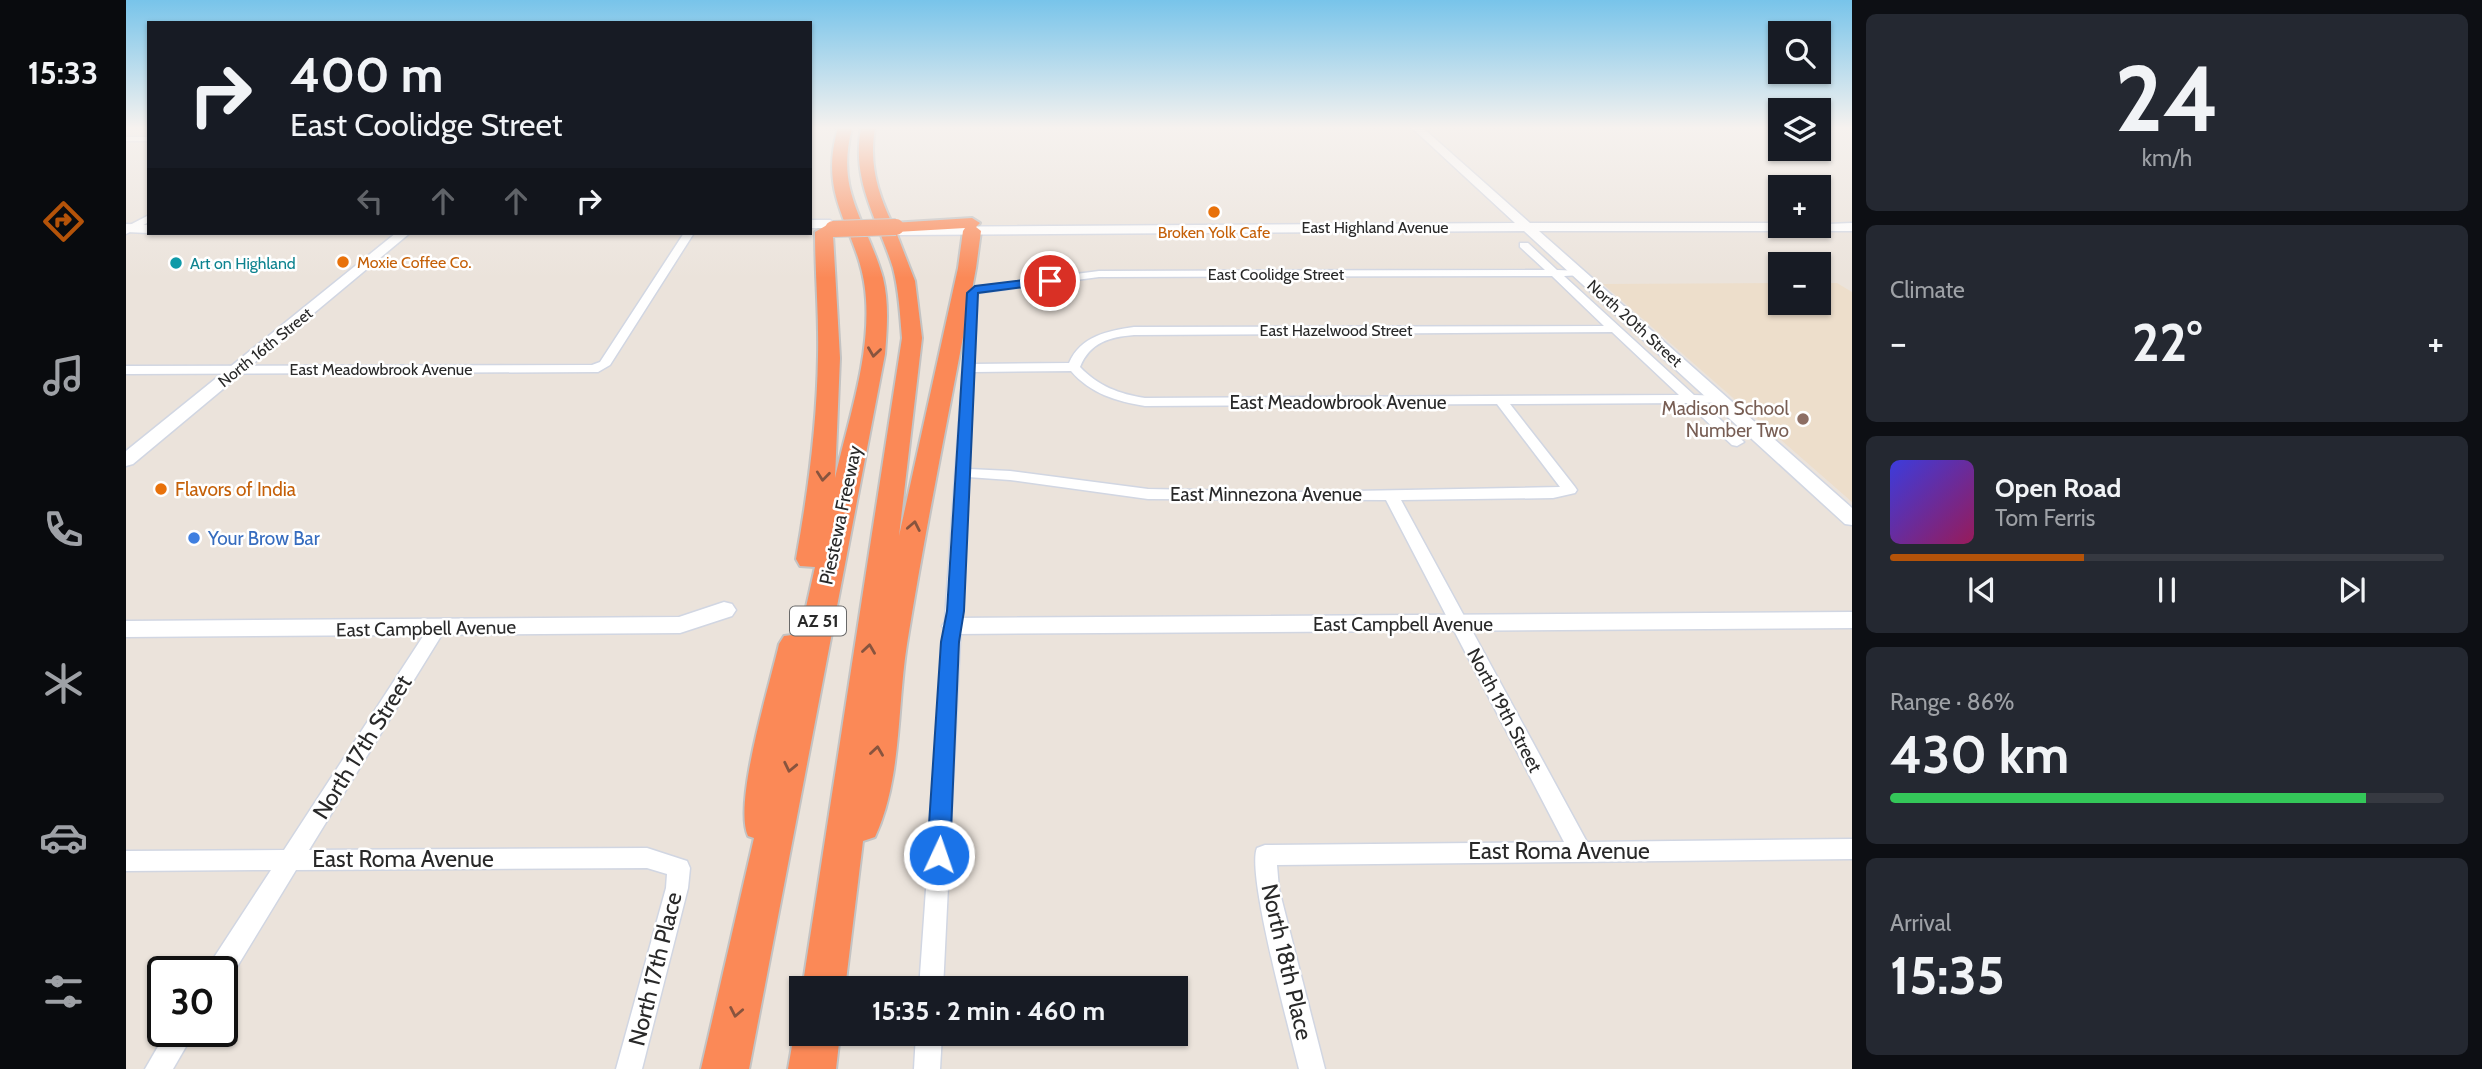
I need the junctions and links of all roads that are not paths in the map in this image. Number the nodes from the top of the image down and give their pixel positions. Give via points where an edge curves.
1 (838, 178) edge
2 (867, 178) edge
3 (1472, 178) edge
4 (147, 219) edge
5 (1768, 221) edge
6 (1831, 221) edge
7 (1852, 221) edge
8 (1524, 225) junction
9 (972, 227) junction
10 (1852, 227) edge
11 (128, 229) edge
12 (147, 229) edge
13 (823, 229) edge
14 (402, 235) edge
15 (688, 235) edge
16 (1524, 245) dead end
17 (1555, 273) junction
18 (1578, 273) junction
19 (1614, 329) junction
20 (1074, 367) junction
21 (969, 368) junction
22 (126, 370) edge
23 (237, 370) junction
24 (1689, 399) junction
25 (1718, 399) junction
26 (1502, 402) junction
27 (1737, 442) dead end
28 (126, 460) edge
29 (964, 474) junction
30 (1390, 494) junction
31 (1852, 519) edge
32 (724, 611) dead end
33 (1852, 620) edge
34 (1459, 624) junction
35 (954, 626) junction
36 (437, 628) junction
37 (126, 629) edge
38 (1852, 849) edge
39 (1580, 851) junction
40 (1265, 855) joint
41 (291, 860) junction
42 (126, 861) edge
43 (679, 868) joint
44 (230, 956) edge
45 (748, 956) junction
46 (825, 974) edge
47 (932, 976) edge
48 (815, 1046) edge
49 (928, 1046) edge
50 (172, 1047) edge
51 (158, 1069) edge
52 (629, 1069) edge
53 (725, 1069) edge
54 (812, 1069) edge
55 (927, 1069) edge
56 (1312, 1069) edge

1 -> 45 highway, Piestewa Freeway / AZ 51 via 874,281 874,354
46 -> 2 highway, AZ 51 via 912,338 906,285
3 - 8 street, North 20th Street
4 - 11 street
5 - 8 street, East Highland Avenue
6 - 7 street
8 - 9 street, East Highland Avenue
8 - 10 street, East Highland Avenue
8 - 18 street, North 20th Street
9 - 13 highway, bridge
46 -> 9 highway via 874,773 891,645
11 - 12 street
13 -> 45 highway via 829,368 822,488 768,769
14 - 23 street, North 16th Street
15 - 23 street, East Meadowbrook Avenue via 604,365 594,369
16 - 17 street, North 20th Street
17 - 18 street, East Coolidge Street
17 - 19 street, North 20th Street
17 - 21 street, East Coolidge Street via 1099,274 975,290
18 - 25 street, North 20th Street
19 - 20 street, East Hazelwood Street via 1134,331 1113,333 1087,344
19 - 24 street, North 20th Street
20 - 21 street
20 - 26 street, East Meadowbrook Avenue via 1094,388 1116,398 1145,402
21 - 29 street
22 - 23 street, East Meadowbrook Avenue
23 - 28 street, North 16th Street
24 - 25 street, East Meadowbrook Avenue
24 - 26 street, East Meadowbrook Avenue
24 - 27 street, North 20th Street
25 - 31 street, North 20th Street
26 - 30 street, East Minnezona Avenue via 1570,490
29 - 30 street, East Minnezona Avenue via 1002,474 1144,494
29 - 35 street
30 - 34 street, North 19th Street
32 - 36 street, East Campbell Avenue via 680,625
33 - 34 street, East Campbell Avenue
34 - 35 street, East Campbell Avenue
34 - 39 street, North 19th Street
35 - 47 street
36 - 37 street, East Campbell Avenue
36 - 41 street, North 17th Street
38 - 39 street, East Roma Avenue
39 - 40 street, East Roma Avenue
40 - 56 street, North 18th Place via 1268,889
41 - 42 street, East Roma Avenue
41 - 43 street, East Roma Avenue via 647,858
41 - 44 street, North 17th Street
43 - 52 street, North 17th Place
45 -> 53 highway, Piestewa Freeway / AZ 51
48 - 54 highway
49 - 55 street
50 - 51 street

